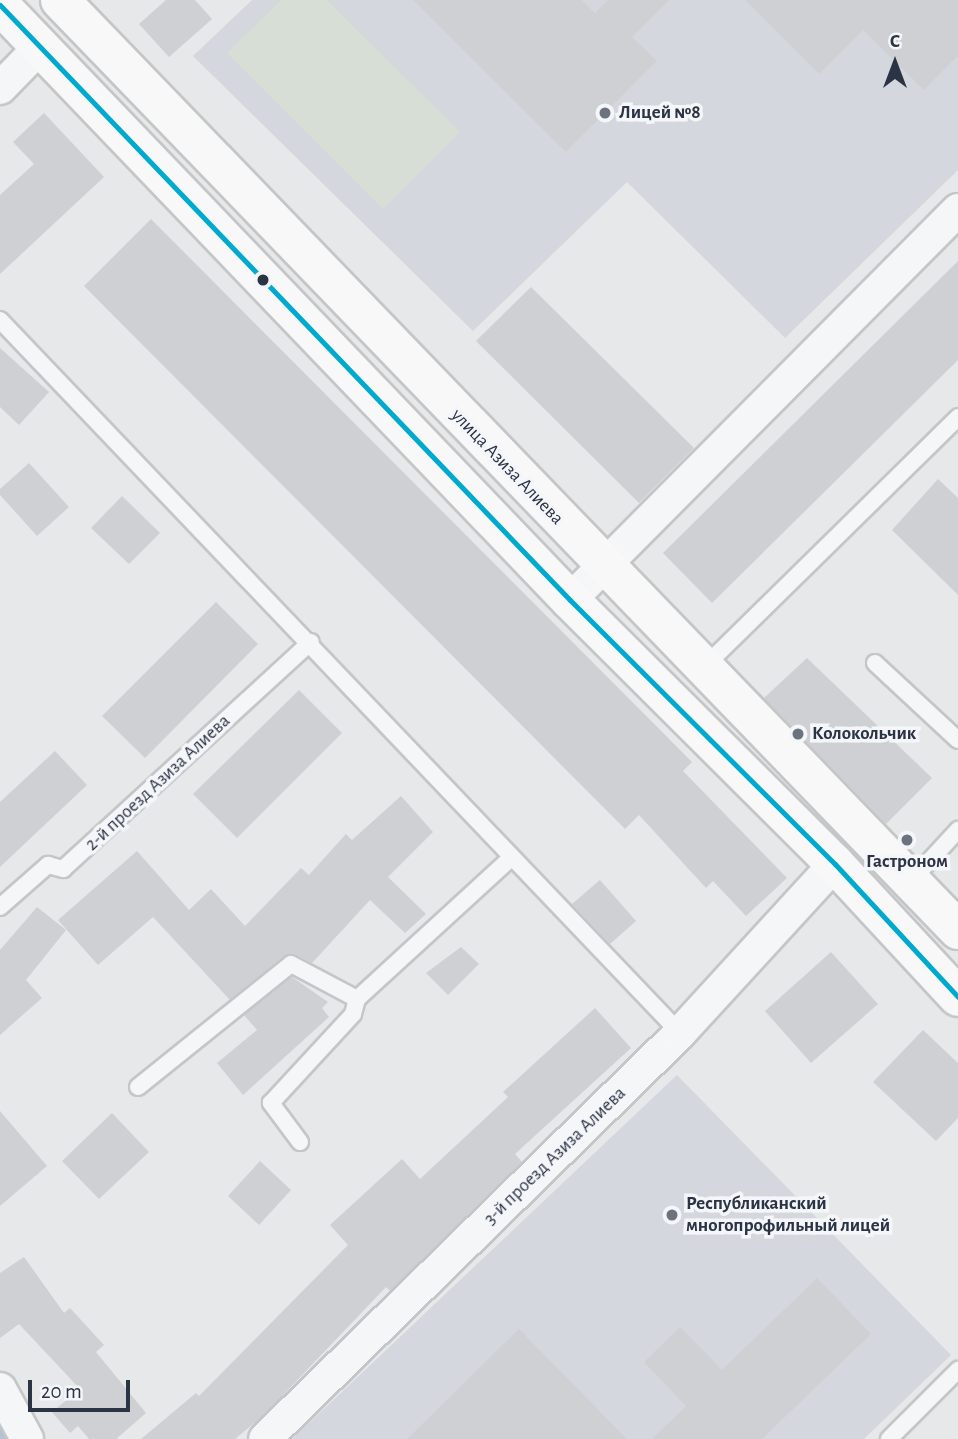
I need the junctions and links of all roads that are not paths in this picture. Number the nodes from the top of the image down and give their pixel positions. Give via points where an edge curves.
1 (71, 4) edge
2 (0, 5) edge
3 (40, 47) junction
4 (0, 88) edge
5 (958, 210) edge
6 (0, 320) edge
7 (958, 418) edge
8 (604, 567) junction
9 (570, 600) junction
10 (311, 642) junction
11 (875, 663) dead end
12 (703, 668) junction
13 (958, 740) edge
14 (958, 831) edge
15 (510, 859) junction
16 (835, 864) junction
17 (911, 882) junction
18 (0, 907) edge
19 (958, 930) edge
20 (958, 996) edge
21 (357, 999) junction
22 (680, 1033) junction
23 (138, 1087) dead end
24 (300, 1142) dead end
25 (958, 1370) edge
26 (0, 1389) edge
27 (27, 1439) edge
28 (265, 1439) edge
29 (889, 1439) edge

1 - 3 lane
1 - 8 main road, улица Азиза Алиева
2 - 3 main road
3 - 4 street
3 - 9 main road
5 - 8 street
6 - 10 lane
7 - 12 lane
8 - 9 street
8 - 12 main road, улица Азиза Алиева
9 - 16 main road
10 - 15 lane
10 - 18 lane, 2-й проезд Азиза Алиева via 63,869 48,865
11 - 13 lane
12 - 17 main road, улица Азиза Алиева
14 - 17 lane
15 - 21 lane
15 - 22 lane
16 - 20 main road
16 - 22 street, 3-й проезд Азиза Алиева
17 - 19 main road, улица Азиза Алиева
21 - 23 lane via 291,964
21 - 24 lane via 353,1014 271,1103
22 - 28 street, 3-й проезд Азиза Алиева
25 - 29 lane
26 - 27 street

